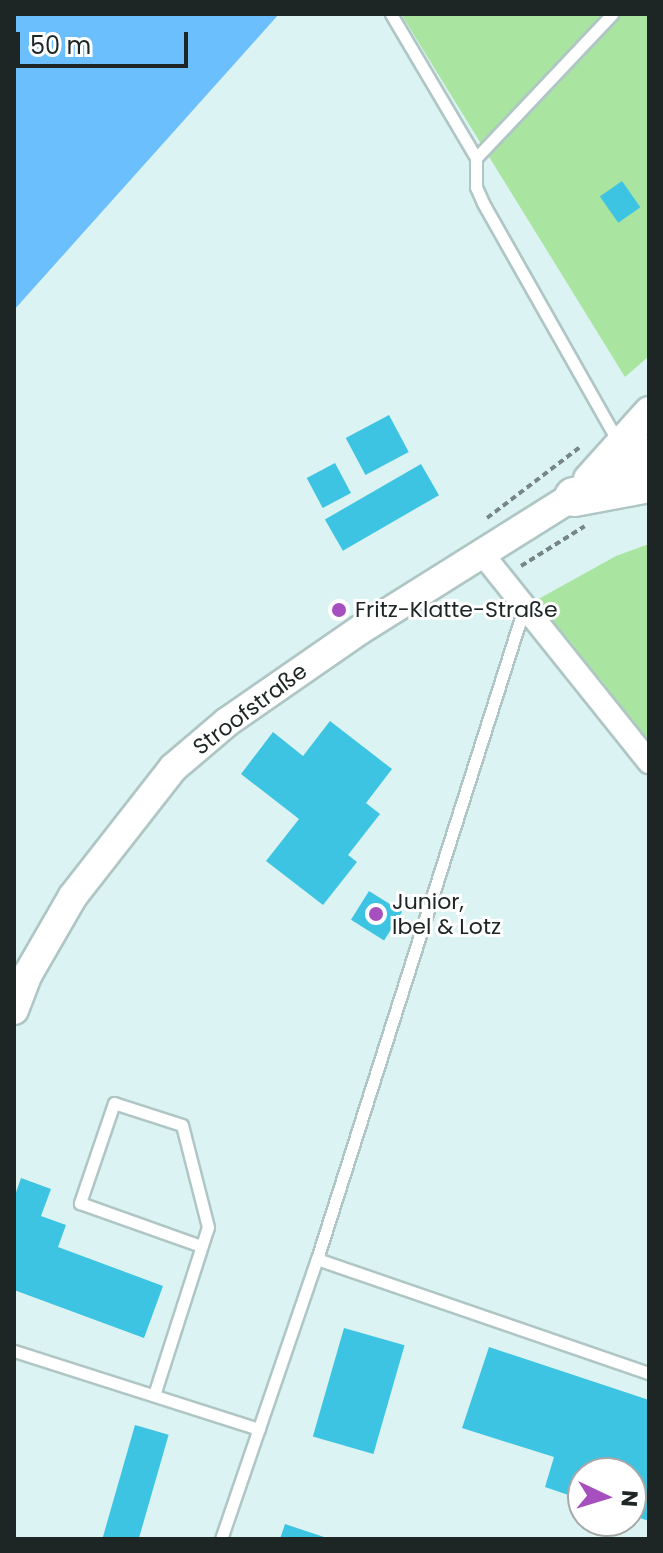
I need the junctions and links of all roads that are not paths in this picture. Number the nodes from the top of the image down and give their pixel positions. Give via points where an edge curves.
1 (391, 14) edge
2 (612, 14) edge
3 (476, 158) junction
4 (649, 411) edge
5 (617, 440) junction
6 (649, 449) edge
7 (649, 483) edge
8 (581, 511) junction
9 (493, 567) junction
10 (524, 607) junction
11 (649, 762) edge
12 (14, 1010) edge
13 (201, 1246) junction
14 (317, 1259) junction
15 (14, 1351) edge
16 (649, 1373) edge
17 (154, 1395) junction
18 (259, 1429) junction
19 (221, 1539) edge

1 - 3 lane
2 - 3 lane
3 - 5 lane via 476,187 483,203
4 - 5 street, Stroofstraße
5 - 8 street, Stroofstraße
6 - 8 street, Stroofstraße
7 - 8 highway
8 - 9 street, Stroofstraße
9 - 10 street
9 - 12 street, Stroofstraße via 360,630 227,722 173,768 73,896 28,974
10 - 11 street
10 - 14 lane
13 - 13 lane via 208,1227 182,1125 114,1103 80,1203
13 - 17 lane
14 - 16 lane
14 - 18 lane
15 - 17 lane
17 - 18 lane
18 - 19 lane

